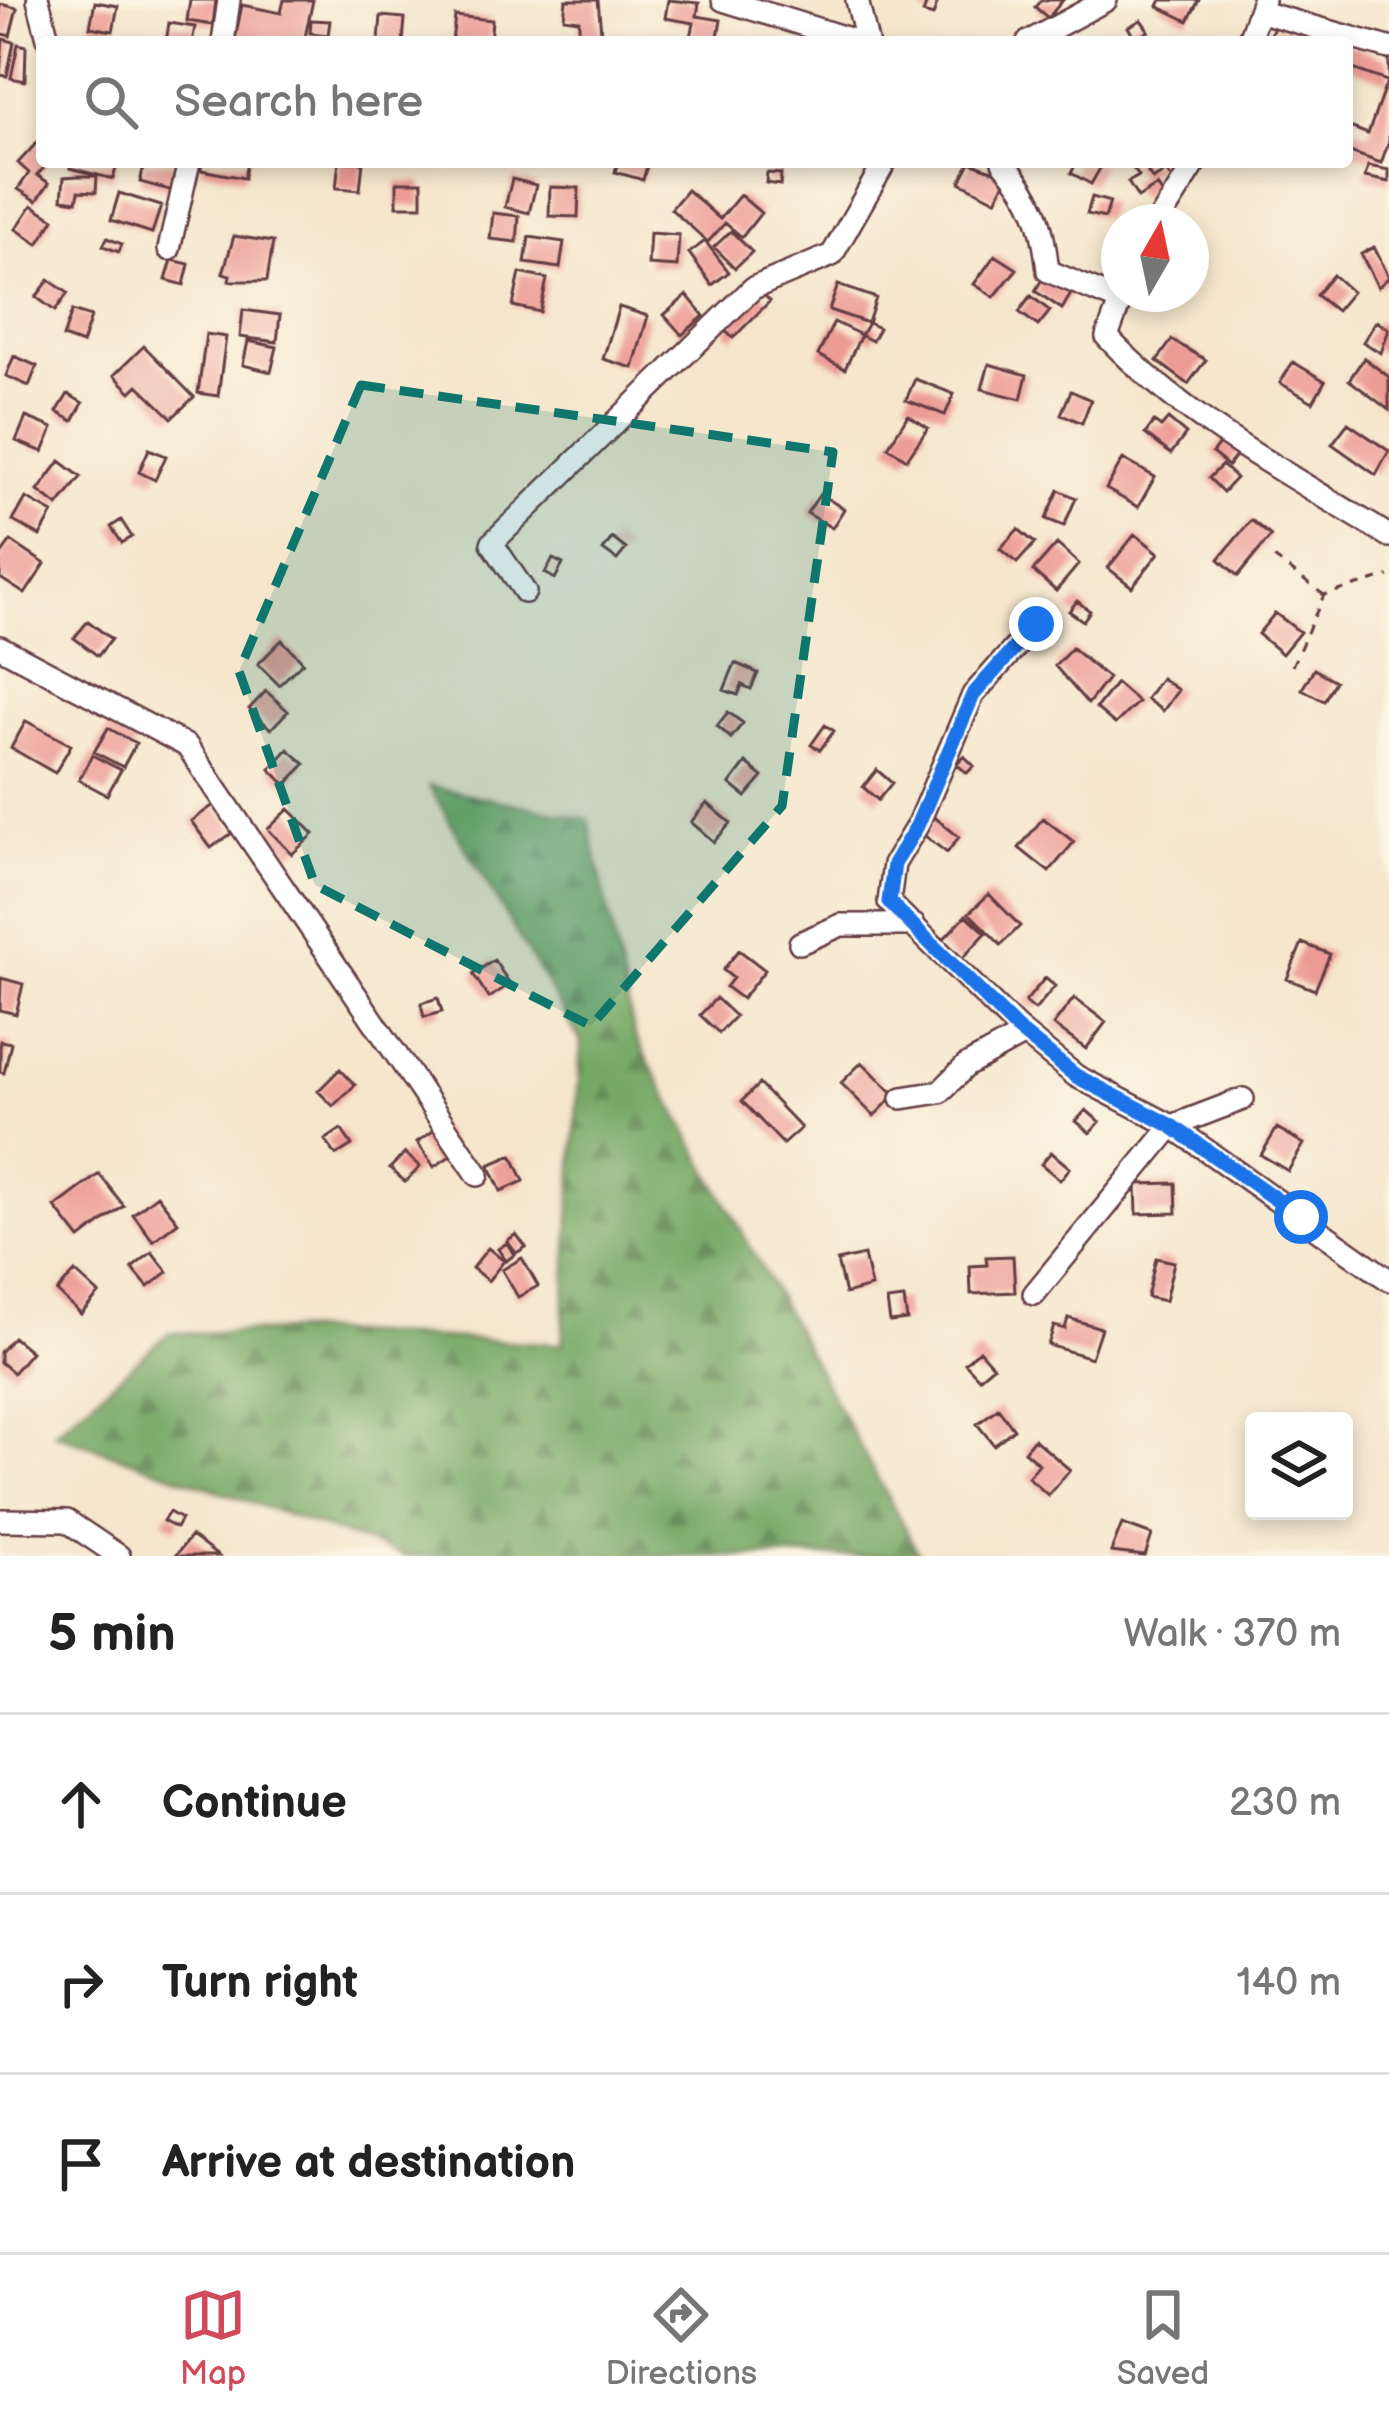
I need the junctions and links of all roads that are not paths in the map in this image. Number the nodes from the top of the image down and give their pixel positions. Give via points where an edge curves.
1 (38, 0) edge
2 (230, 0) edge
3 (723, 0) edge
4 (857, 0) edge
5 (1106, 0) edge
6 (1262, 6) edge
7 (47, 36) edge
8 (224, 36) edge
9 (843, 36) edge
10 (862, 36) edge
11 (1039, 36) edge
12 (1250, 36) edge
13 (1353, 36) edge
14 (1353, 36) edge
15 (1389, 48) edge
16 (188, 168) edge
17 (882, 168) edge
18 (1008, 168) edge
19 (1192, 168) edge
20 (1169, 204) edge
21 (170, 249) dead end
22 (1101, 290) edge
23 (1116, 312) edge
24 (1389, 536) edge
25 (525, 592) dead end
26 (1036, 624) dead end
27 (0, 647) edge
28 (914, 926) junction
29 (800, 943) dead end
30 (1024, 1034) junction
31 (902, 1098) dead end
32 (1243, 1099) dead end
33 (1172, 1126) junction
34 (478, 1174) dead end
35 (1389, 1280) edge
36 (1034, 1294) dead end
37 (0, 1520) edge
38 (119, 1556) edge

1 - 7 street
2 - 8 street
3 - 9 street
4 - 10 street
5 - 11 street
6 - 12 street
6 - 13 street
14 - 15 street
16 - 21 street
17 - 25 street via 832,255 753,288 492,543
18 - 22 street via 1032,195 1048,271
19 - 20 street
23 - 24 street via 1107,337 1135,367 1221,432
26 - 28 street via 973,695 894,864 889,902
27 - 34 street via 187,746
28 - 29 street via 841,925
28 - 30 street
30 - 31 street via 966,1066 940,1092
30 - 33 street via 1076,1076
32 - 33 street
33 - 35 street
33 - 36 street
37 - 38 street via 67,1521

